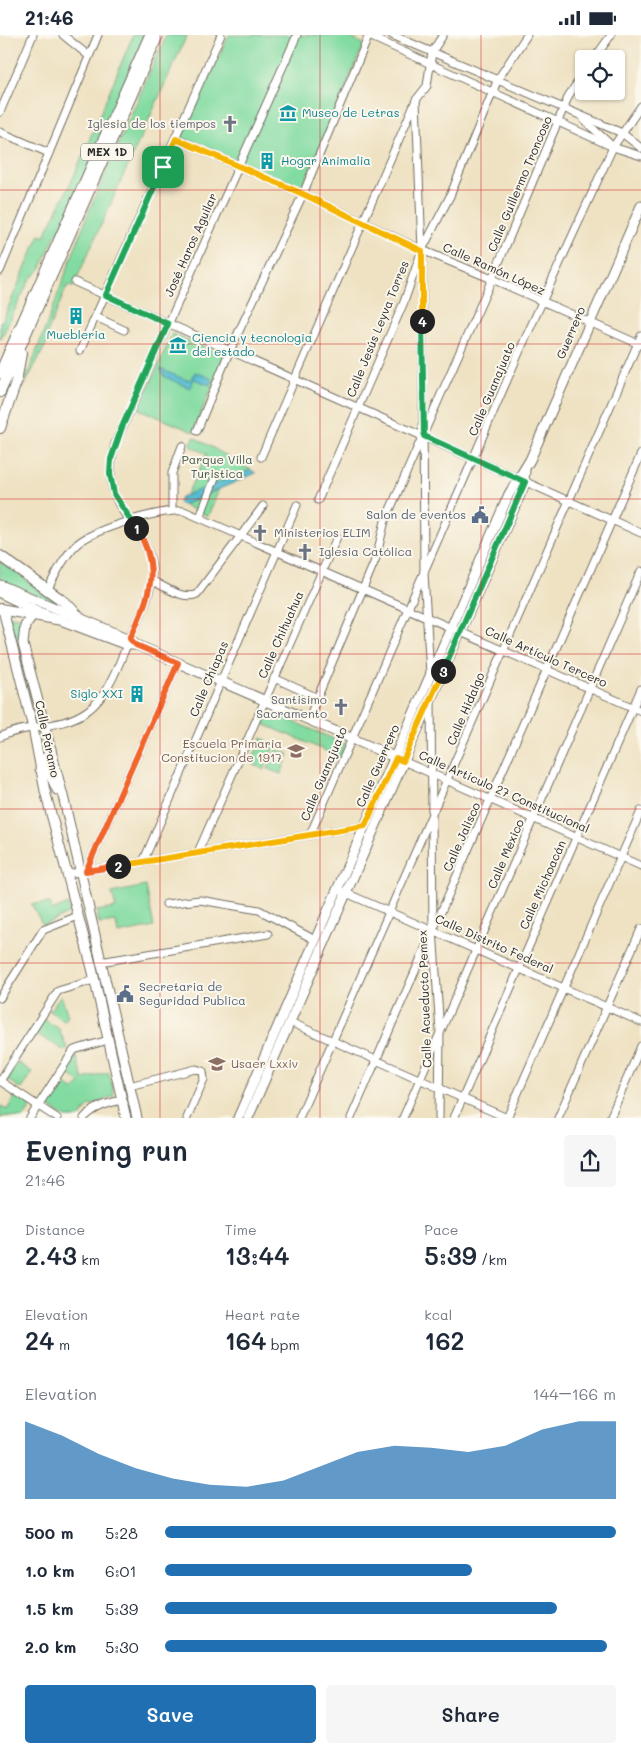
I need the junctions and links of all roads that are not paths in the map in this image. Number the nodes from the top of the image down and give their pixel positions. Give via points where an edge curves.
1 (32, 35) edge
2 (63, 35) edge
3 (98, 35) edge
4 (150, 35) edge
5 (158, 35) edge
6 (221, 35) edge
7 (297, 35) edge
8 (368, 35) edge
9 (392, 35) edge
10 (442, 35) edge
11 (527, 35) edge
12 (611, 35) edge
13 (600, 50) edge
14 (432, 52) junction
15 (88, 56) junction
16 (431, 64) junction
17 (498, 79) junction
18 (575, 86) edge
19 (493, 91) junction
20 (416, 100) junction
21 (641, 106) edge
22 (564, 108) junction
23 (0, 112) edge
24 (575, 112) junction
25 (559, 121) junction
26 (0, 132) edge
27 (622, 133) junction
28 (176, 139) junction
29 (613, 147) junction
30 (641, 147) edge
31 (49, 153) junction
32 (641, 156) edge
33 (239, 165) junction
34 (303, 194) junction
35 (641, 206) edge
36 (364, 223) junction
37 (422, 251) junction
38 (0, 271) edge
39 (492, 279) junction
40 (75, 281) dead end
41 (106, 295) junction
42 (542, 303) junction
43 (96, 317) junction
44 (589, 323) junction
45 (168, 324) junction
46 (21, 325) junction
47 (124, 330) dead end
48 (641, 335) edge
49 (22, 344) junction
50 (639, 345) edge
51 (80, 351) dead end
52 (230, 351) junction
53 (0, 355) edge
54 (0, 373) edge
55 (295, 379) junction
56 (16, 382) junction
57 (0, 392) edge
58 (358, 407) junction
59 (0, 416) edge
60 (0, 428) edge
61 (198, 431) dead end
62 (424, 436) junction
63 (182, 446) dead end
64 (641, 455) edge
65 (261, 457) dead end
66 (474, 460) junction
67 (216, 475) dead end
68 (521, 480) junction
69 (318, 500) dead end
70 (568, 501) junction
71 (297, 505) dead end
72 (263, 506) dead end
73 (172, 510) junction
74 (200, 517) junction
75 (612, 521) junction
76 (131, 522) junction
77 (641, 533) edge
78 (242, 536) junction
79 (337, 537) dead end
80 (278, 552) junction
81 (0, 556) edge
82 (322, 571) junction
83 (641, 571) edge
84 (424, 573) junction
85 (151, 580) junction
86 (0, 585) edge
87 (364, 589) junction
88 (47, 590) junction
89 (0, 593) edge
90 (408, 608) junction
91 (2, 609) edge
92 (32, 616) junction
93 (427, 617) junction
94 (82, 619) junction
95 (62, 620) junction
96 (450, 627) junction
97 (460, 632) junction
98 (131, 643) junction
99 (504, 649) junction
100 (178, 663) junction
101 (547, 669) junction
102 (430, 674) junction
103 (274, 678) junction
104 (219, 681) junction
105 (589, 687) junction
106 (641, 689) edge
107 (318, 698) junction
108 (431, 699) junction
109 (264, 701) junction
110 (633, 707) junction
111 (641, 711) edge
112 (308, 720) junction
113 (46, 727) junction
114 (33, 728) junction
115 (0, 737) edge
116 (351, 739) junction
117 (51, 749) junction
118 (400, 760) junction
119 (40, 769) junction
120 (432, 774) junction
121 (447, 781) junction
122 (64, 800) junction
123 (490, 800) junction
124 (641, 811) edge
125 (432, 813) junction
126 (533, 818) junction
127 (365, 826) junction
128 (310, 835) junction
129 (576, 837) junction
130 (198, 852) junction
131 (621, 857) junction
132 (143, 862) junction
133 (641, 866) edge
134 (83, 872) junction
135 (68, 874) junction
136 (341, 891) junction
137 (166, 904) dead end
138 (389, 912) junction
139 (78, 916) junction
140 (641, 929) edge
141 (433, 930) junction
142 (268, 934) dead end
143 (315, 939) junction
144 (476, 951) junction
145 (100, 962) junction
146 (518, 969) junction
147 (94, 981) junction
148 (562, 988) junction
149 (0, 998) edge
150 (606, 1008) junction
151 (290, 1022) junction
152 (641, 1022) edge
153 (440, 1031) junction
154 (108, 1039) junction
155 (332, 1041) junction
156 (641, 1046) edge
157 (376, 1061) junction
158 (420, 1079) junction
159 (0, 1081) edge
160 (129, 1086) junction
161 (439, 1087) junction
162 (462, 1098) junction
163 (122, 1100) junction
164 (38, 1105) junction
165 (30, 1118) edge
166 (57, 1118) edge
167 (84, 1118) edge
168 (127, 1118) edge
169 (137, 1118) edge
170 (187, 1118) edge
171 (238, 1118) edge
172 (248, 1118) edge
173 (299, 1118) edge
174 (351, 1118) edge
175 (403, 1118) edge
176 (440, 1118) edge
177 (454, 1118) edge
178 (507, 1118) edge
179 (558, 1118) edge
180 (610, 1118) edge

1 - 23 street
2 - 15 street
3 - 15 street
4 - 46 highway, MEX 1D
5 - 49 highway, MEX 1D
6 - 28 street
7 - 33 street, José Haros Aguilar
8 - 16 street
8 - 34 street
9 - 14 street
10 - 14 street
11 - 17 street, Calle Jesús Leyva Torres
12 - 13 street
14 - 16 street
14 - 17 street
15 - 31 street
16 - 19 street
16 - 20 street via 427,86
17 - 19 street, Calle Jesús Leyva Torres
17 - 22 street
18 - 22 street, Calle Guillermo Troncoso
19 - 25 street
19 - 37 street, Calle Jesús Leyva Torres via 450,196
20 - 36 street
20 - 37 street
21 - 27 street, Calle Guanajuato
22 - 24 street
22 - 25 street, Calle Guillermo Troncoso
24 - 27 street
24 - 29 street via 595,127
25 - 29 street
25 - 39 street, Calle Guillermo Troncoso
26 - 31 street
27 - 29 street, Calle Guanajuato
27 - 30 street
28 - 33 street, Calle Ramón López
28 - 41 street
29 - 32 street
29 - 42 street, Calle Guanajuato
31 - 38 street
33 - 34 street, Calle Ramón López
33 - 45 street, José Haros Aguilar
34 - 36 street, Calle Ramón López
34 - 52 street
35 - 44 main road, Guerrero
36 - 37 street, Calle Ramón López
36 - 55 street
37 - 39 street, Calle Ramón López
37 - 58 street, Calle Jesús Leyva Torres via 404,302
37 - 62 street
39 - 42 street, Calle Ramón López
39 - 62 street, Calle Guillermo Troncoso
40 - 41 street
41 - 43 street
41 - 45 street
42 - 44 street, Calle Ramón López
42 - 66 street, Calle Guanajuato
43 - 47 street
43 - 51 street
44 - 50 street, Calle Ramón López
44 - 68 main road, Guerrero
45 - 52 street
45 - 76 street, José Haros Aguilar via 111,459 114,494
46 - 53 highway
46 - 54 highway, MEX 1D
48 - 50 street, Calle Hidalgo
49 - 56 highway
49 - 57 highway, MEX 1D
50 - 70 street, Calle Hidalgo
52 - 55 street
52 - 61 street
55 - 58 street
55 - 65 street
56 - 59 highway
56 - 60 highway
58 - 62 street
58 - 69 street, Calle Jesús Leyva Torres
62 - 66 street
62 - 84 street
62 - 87 street, Calle Guillermo Troncoso via 385,521
63 - 73 street via 172,473
64 - 75 street, Calle Jalisco
66 - 68 street
66 - 84 street, Calle Guanajuato
67 - 74 street
68 - 70 street
68 - 96 main road, Calle Guerrero
68 - 97 main road, Calle Guerrero
70 - 75 street
70 - 99 street, Calle Hidalgo
71 - 80 street, Calle Chiapas
72 - 78 street
73 - 74 street, Calle Artículo Tercero
73 - 76 street, Calle Artículo Tercero
74 - 78 street, Calle Artículo Tercero
75 - 77 street
75 - 101 street, Calle Jalisco
76 - 85 street, José Haros Aguilar via 148,551
76 - 88 street, Calle Artículo Tercero via 94,534 76,545
78 - 80 street, Calle Artículo Tercero
78 - 85 street via 195,595 185,596
79 - 82 street, Calle Chihuahua
80 - 82 street, Calle Artículo Tercero
80 - 104 street, Calle Chiapas
81 - 88 highway
82 - 87 street, Calle Artículo Tercero
82 - 103 street, Calle Chihuahua
83 - 105 street, Calle México
84 - 90 street, Calle Guanajuato
84 - 93 street
85 - 98 street, José Haros Aguilar
86 - 94 main road, Calle Artículo 27 Constitucional
87 - 90 street, Calle Artículo Tercero
87 - 107 street, Calle Guillermo Troncoso
88 - 94 highway
89 - 95 main road, Calle Artículo 27 Constitucional
90 - 93 street, Calle Artículo Tercero
90 - 116 street, Calle Guanajuato
91 - 92 highway
91 - 114 main road, Calle Páramo
92 - 95 highway
92 - 113 main road, Calle Páramo via 25,626 23,644
93 - 96 street, Calle Artículo Tercero
93 - 102 street
94 - 98 main road, Calle Artículo 27 Constitucional
95 - 98 main road, Calle Artículo 27 Constitucional
96 - 97 street, Calle Artículo Tercero
96 - 102 main road, Calle Guerrero
97 - 99 street, Calle Artículo Tercero
97 - 108 main road, Calle Guerrero
98 - 100 main road, Calle Artículo 27 Constitucional
98 - 113 street, José Haros Aguilar via 97,702 75,718
99 - 101 street, Calle Artículo Tercero
99 - 121 street, Calle Hidalgo
100 - 104 main road, Calle Artículo 27 Constitucional
100 - 134 street
101 - 105 street, Calle Artículo Tercero
101 - 123 street, Calle Jalisco
102 - 118 main road, Calle Guerrero
103 - 107 street
103 - 109 street, Calle Chihuahua
104 - 109 main road, Calle Artículo 27 Constitucional
104 - 132 street, Calle Chiapas
105 - 110 street, Calle Artículo Tercero
105 - 126 street, Calle México
106 - 110 street, Calle Michoacán
107 - 112 street, Calle Guillermo Troncoso
108 - 118 main road, Calle Guerrero
108 - 120 street, Calle Acueducto Pemex
109 - 112 main road, Calle Artículo 27 Constitucional
109 - 130 street, Calle Chihuahua
110 - 111 street, Calle Artículo Tercero
110 - 129 street, Calle Michoacán
112 - 116 main road, Calle Artículo 27 Constitucional
113 - 114 street, José Haros Aguilar
113 - 117 main road, Calle Páramo
114 - 115 street, José Haros Aguilar
114 - 119 main road, Calle Páramo
116 - 118 main road, Calle Artículo 27 Constitucional
116 - 128 street, Calle Guanajuato
117 - 119 main road
117 - 122 main road, Calle Páramo
118 - 120 street, Calle Artículo 27 Constitucional
118 - 127 main road, Calle Guerrero
118 - 136 main road, Calle Guerrero
119 - 122 main road via 48,770
119 - 135 main road, Calle Páramo
120 - 121 street, Calle Artículo 27 Constitucional
120 - 125 street, Calle Acueducto Pemex
121 - 123 street, Calle Artículo 27 Constitucional
121 - 125 street, Calle Hidalgo
122 - 134 main road, Calle Páramo
123 - 126 street, Calle Artículo 27 Constitucional
123 - 141 street, Calle Jalisco
124 - 131 street
125 - 138 street, Calle Hidalgo
125 - 141 street, Calle Acueducto Pemex
126 - 129 street, Calle Artículo 27 Constitucional
126 - 144 street, Calle México
127 - 128 street
127 - 136 main road, Calle Guerrero
128 - 130 street
129 - 131 street, Calle Artículo 27 Constitucional
129 - 146 street, Calle Michoacán
130 - 132 street
131 - 133 street, Calle Artículo 27 Constitucional
131 - 148 street
132 - 134 street
134 - 135 street
134 - 145 main road
135 - 139 main road
136 - 138 street, Calle Distrito Federal
136 - 143 main road, Calle Guerrero
136 - 151 main road, Calle Guerrero
137 - 143 street via 200,900 258,910
138 - 141 street, Calle Distrito Federal
138 - 155 street, Calle Hidalgo
139 - 147 main road
139 - 149 street via 43,930
140 - 150 street
141 - 144 street, Calle Distrito Federal
141 - 153 street, Calle Acueducto Pemex
141 - 157 street, Calle Jalisco
142 - 145 street
143 - 171 main road, Calle Guerrero
144 - 146 street, Calle Distrito Federal
144 - 153 street, Calle México
145 - 160 main road
146 - 148 street, Calle Distrito Federal
146 - 162 street, Calle Michoacán
147 - 154 main road
147 - 159 street via 58,991
148 - 150 street, Calle Distrito Federal
148 - 178 street
150 - 152 street, Calle Distrito Federal
150 - 179 street
151 - 155 street
151 - 172 main road, Calle Guerrero
153 - 158 street, Calle México
153 - 161 street, Calle Acueducto Pemex
154 - 163 main road
154 - 164 street via 74,1050
155 - 157 street
155 - 173 street, Calle Hidalgo
156 - 180 street
157 - 158 street
157 - 174 street, Calle Jalisco
158 - 161 street
158 - 175 street, Calle México
159 - 164 street
160 - 169 main road
160 - 170 street via 196,1069 203,1071 204,1079
161 - 162 street
161 - 176 street, Calle Acueducto Pemex
162 - 177 street, Calle Michoacán
162 - 178 street
163 - 167 street via 96,1108
163 - 168 main road
164 - 165 street
164 - 166 street

